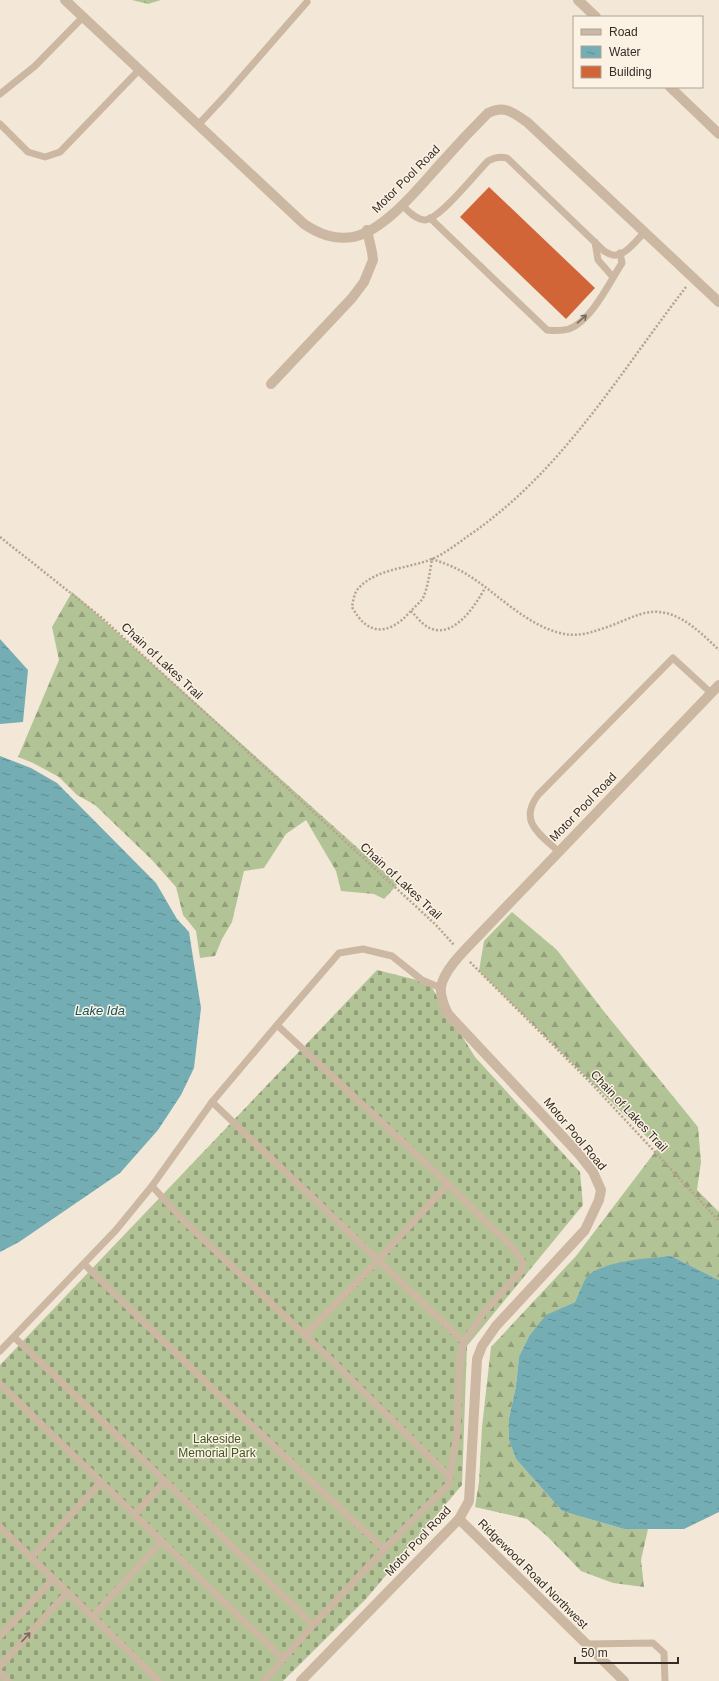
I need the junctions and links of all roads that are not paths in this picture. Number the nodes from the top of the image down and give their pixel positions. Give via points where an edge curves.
1 (65, 0) edge
2 (578, 0) edge
3 (307, 2) dead end
4 (595, 16) edge
5 (83, 17) junction
6 (139, 70) junction
7 (671, 88) edge
8 (0, 94) edge
9 (0, 124) edge
10 (198, 125) junction
11 (719, 134) edge
12 (402, 205) junction
13 (430, 218) junction
14 (367, 230) junction
15 (645, 232) junction
16 (594, 242) junction
17 (620, 253) junction
18 (613, 277) junction
19 (719, 302) edge
20 (271, 384) dead end
21 (719, 685) edge
22 (711, 693) junction
23 (558, 852) junction
24 (441, 988) junction
25 (277, 1025) junction
26 (212, 1102) junction
27 (448, 1184) junction
28 (152, 1186) junction
29 (378, 1260) junction
30 (84, 1264) junction
31 (305, 1336) junction
32 (14, 1337) junction
33 (464, 1342) junction
34 (0, 1351) edge
35 (0, 1384) edge
36 (450, 1477) junction
37 (165, 1481) junction
38 (101, 1482) junction
39 (135, 1514) junction
40 (459, 1519) junction
41 (0, 1527) edge
42 (162, 1541) junction
43 (384, 1549) junction
44 (31, 1558) junction
45 (53, 1580) junction
46 (67, 1593) junction
47 (92, 1617) junction
48 (313, 1626) junction
49 (0, 1636) edge
50 (586, 1644) junction
51 (283, 1659) junction
52 (0, 1666) edge
53 (0, 1673) edge
54 (8, 1681) edge
55 (159, 1681) edge
56 (264, 1681) edge
57 (302, 1681) edge
58 (624, 1681) edge
59 (665, 1681) edge

1 - 5 street, Motor Pool Road
2 - 4 street
3 - 10 lane
5 - 6 street, Motor Pool Road
5 - 8 lane via 35,66
6 - 9 lane via 60,152 45,157 28,152
6 - 10 street, Motor Pool Road
7 - 11 street
10 - 14 street, Motor Pool Road via 304,224 316,232 331,237 353,237
12 - 13 lane via 419,219
12 - 14 street, Motor Pool Road via 381,224
12 - 15 street, Motor Pool Road via 488,113 498,108 511,112 526,122
13 - 16 lane via 444,209 488,161 502,156
13 -> 18 lane via 547,330 559,331 570,328 584,319
14 - 20 street via 373,260 364,282
15 - 17 lane via 627,250
15 - 19 street, Motor Pool Road
16 - 17 lane via 613,255
16 - 18 lane via 598,260
17 - 18 lane via 622,263
21 - 22 street, Motor Pool Road
22 - 23 street, Motor Pool Road
22 - 23 lane via 673,658 538,795 532,803 530,820 534,828
23 - 24 street, Motor Pool Road via 462,954 444,977
24 - 25 lane via 422,980 392,956 363,949 339,953
24 - 40 street, Motor Pool Road via 448,1014 578,1153 593,1172 601,1190 585,1230 496,1326 482,1346 477,1359 469,1501
25 - 26 lane
25 - 27 lane
26 - 28 lane
26 - 29 lane
27 - 29 lane
27 - 33 lane via 514,1249 523,1263 521,1271 484,1312
28 - 30 lane
28 - 31 lane via 182,1219
29 - 31 lane
29 - 33 lane
30 - 32 lane
30 - 43 lane
31 - 36 lane
32 - 34 lane
32 - 37 lane
33 - 36 lane via 460,1357 457,1432
35 - 38 lane
36 - 43 lane via 449,1484
37 - 39 lane
37 - 48 lane
38 - 39 lane
38 - 44 lane
39 - 42 lane
40 - 50 street, Ridgewood Road Northwest
40 - 57 street, Motor Pool Road
41 - 44 lane
42 - 47 lane
42 - 51 lane
43 - 48 lane
44 - 45 lane
45 - 46 lane
45 - 49 lane
46 - 47 lane
52 -> 46 lane
47 - 55 lane
48 - 51 lane
50 - 58 street, Ridgewood Road Northwest
50 - 59 lane via 653,1643 664,1653
51 - 56 lane
53 - 54 lane

